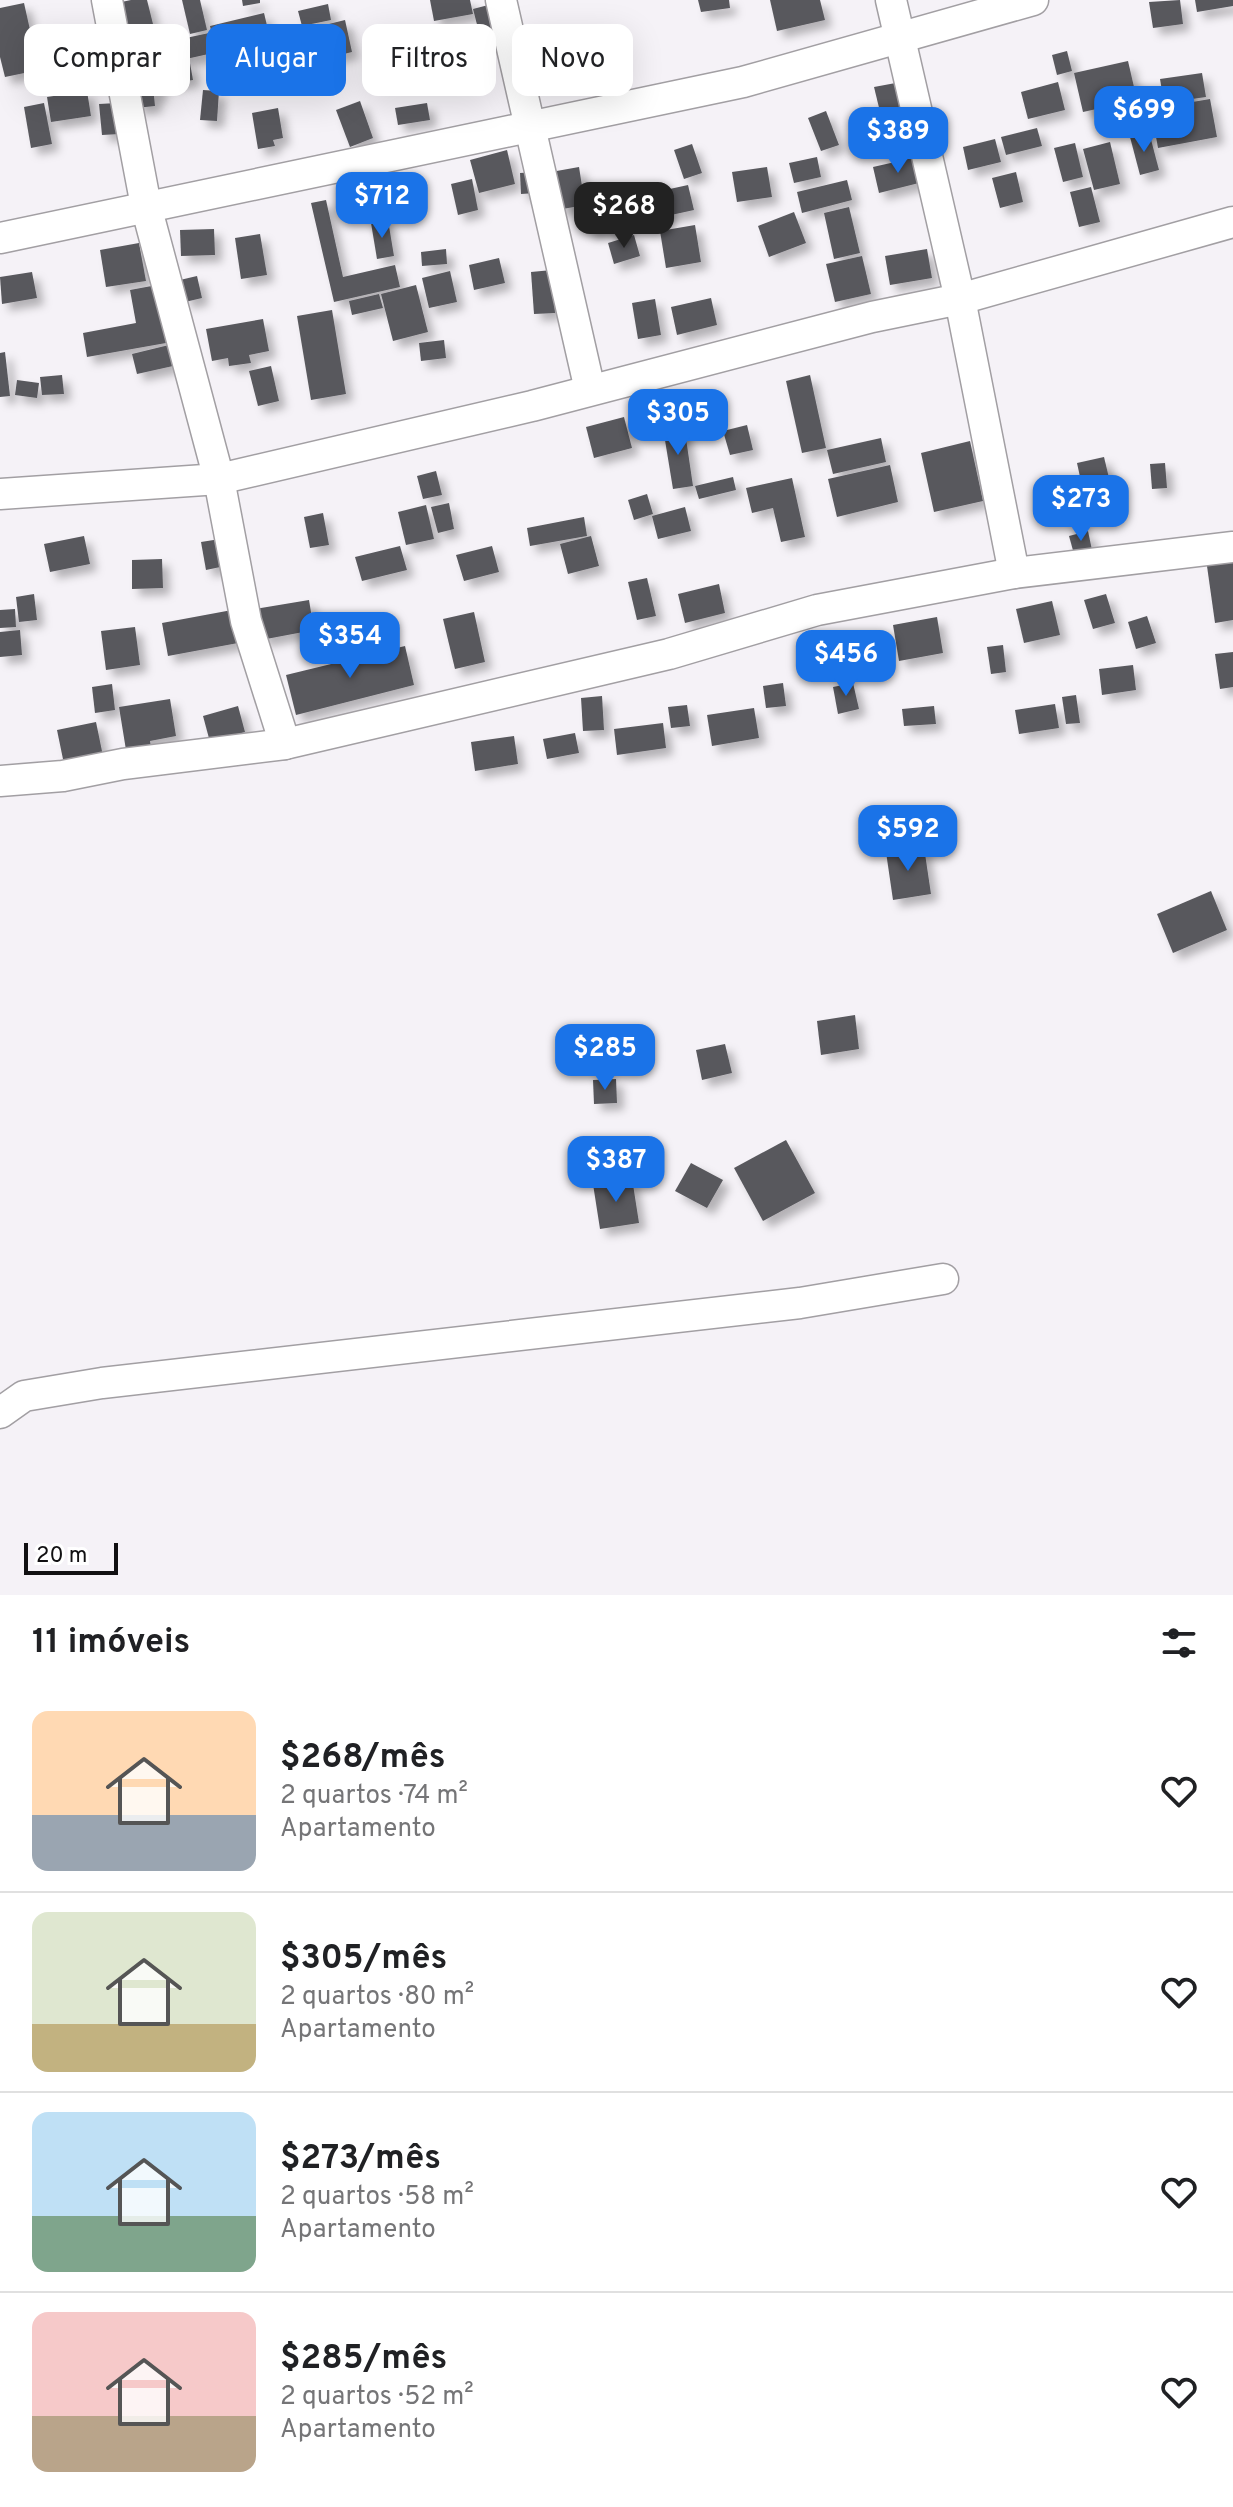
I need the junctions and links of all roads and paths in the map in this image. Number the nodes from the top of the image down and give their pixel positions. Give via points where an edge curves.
1 (107, 0) edge
2 (501, 0) edge
3 (891, 0) edge
4 (1033, 0) edge
5 (900, 35) junction
6 (530, 128) junction
7 (146, 206) junction
8 (1233, 222) edge
9 (0, 238) edge
10 (960, 299) junction
11 (590, 390) junction
12 (219, 479) junction
13 (0, 494) edge
14 (1233, 547) edge
15 (1014, 573) junction
16 (285, 744) junction
17 (0, 781) edge
18 (943, 1279) dead end
19 (0, 1413) edge

1 - 7 street
2 - 6 street
3 - 5 street
4 - 5 street
5 - 6 street via 743,82
5 - 10 street
6 - 7 street
6 - 11 street
7 - 9 street
7 - 12 street
8 - 10 street
10 - 11 street
10 - 15 street
11 - 12 street
12 - 13 street
12 - 16 street via 246,621
14 - 15 street
15 - 16 street via 817,610 669,654
16 - 17 street
18 - 19 street via 800,1303 102,1383 24,1396

